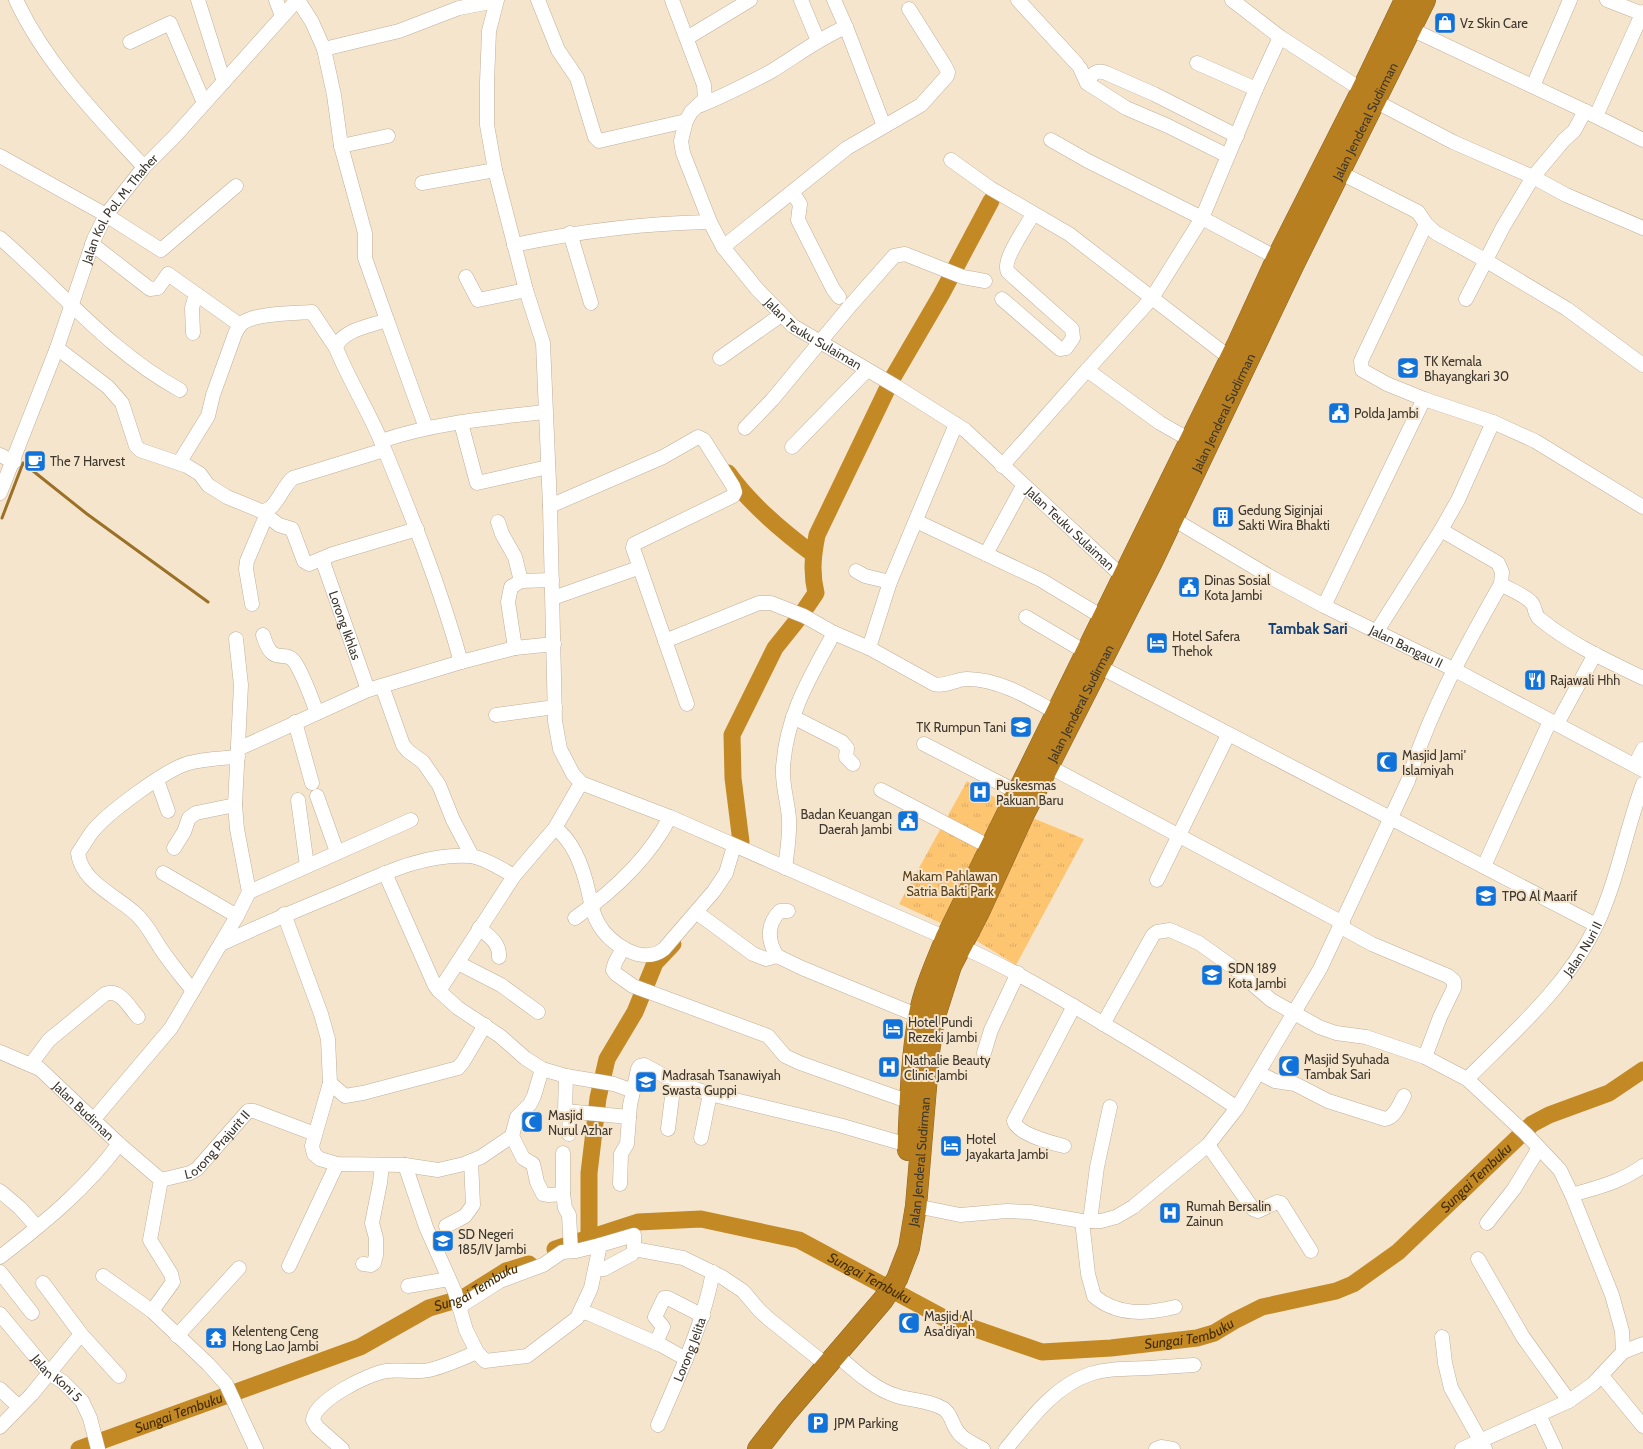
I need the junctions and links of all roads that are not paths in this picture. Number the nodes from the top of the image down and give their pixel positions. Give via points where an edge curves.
1 (16, 0) edge
2 (198, 0) edge
3 (276, 0) edge
4 (298, 0) edge
5 (538, 0) edge
6 (672, 0) edge
7 (750, 0) edge
8 (801, 0) edge
9 (834, 0) edge
10 (1018, 0) edge
11 (1405, 0) edge
12 (1425, 0) edge
13 (1570, 0) edge
14 (1607, 0) edge
15 (496, 1) edge
16 (1234, 1) edge
17 (909, 9) dead end
18 (1643, 14) edge
19 (282, 16) junction
20 (846, 27) junction
21 (1411, 29) junction
22 (1280, 37) junction
23 (687, 38) junction
24 (818, 41) junction
25 (130, 42) dead end
26 (324, 49) junction
27 (1197, 63) dead end
28 (224, 82) junction
29 (1087, 83) junction
30 (1533, 86) junction
31 (1256, 89) junction
32 (1368, 96) junction
33 (204, 103) junction
34 (701, 104) junction
35 (1591, 113) junction
36 (686, 121) junction
37 (884, 126) junction
38 (388, 136) dead end
39 (1237, 136) junction
40 (1051, 140) dead end
41 (1643, 140) edge
42 (341, 146) junction
43 (0, 156) edge
44 (1228, 156) junction
45 (951, 160) dead end
46 (144, 167) junction
47 (495, 170) junction
48 (1339, 172) junction
49 (1533, 177) junction
50 (422, 183) dead end
51 (236, 186) dead end
52 (792, 192) junction
53 (1034, 214) junction
54 (106, 215) junction
55 (1309, 215) junction
56 (1202, 218) junction
57 (710, 222) junction
58 (1426, 224) junction
59 (1643, 228) edge
60 (570, 233) junction
61 (0, 238) edge
62 (92, 244) junction
63 (514, 245) junction
64 (723, 247) junction
65 (1277, 258) junction
66 (1485, 260) junction
67 (466, 277) dead end
68 (985, 281) dead end
69 (526, 290) junction
70 (196, 294) junction
71 (839, 297) dead end
72 (1152, 298) junction
73 (1002, 299) dead end
74 (1466, 299) dead end
75 (591, 303) dead end
76 (72, 307) junction
77 (781, 315) junction
78 (387, 320) junction
79 (240, 325) junction
80 (193, 333) dead end
81 (821, 341) junction
82 (57, 348) junction
83 (336, 348) junction
84 (1241, 351) junction
85 (720, 358) dead end
86 (1643, 365) edge
87 (867, 370) junction
88 (1086, 370) junction
89 (180, 390) dead end
90 (1424, 399) junction
91 (545, 412) junction
92 (1493, 422) junction
93 (461, 423) junction
94 (956, 424) junction
95 (426, 428) junction
96 (745, 428) dead end
97 (1190, 440) junction
98 (383, 446) junction
99 (792, 447) dead end
100 (0, 455) edge
101 (14, 462) junction
102 (179, 463) junction
103 (1002, 466) junction
104 (548, 467) junction
105 (1186, 469) junction
106 (1024, 486) junction
107 (0, 493) edge
108 (550, 506) junction
109 (1643, 507) edge
110 (268, 512) junction
111 (1173, 519) junction
112 (916, 521) junction
113 (498, 522) dead end
114 (417, 529) junction
115 (1441, 530) junction
116 (986, 554) junction
117 (322, 560) junction
118 (638, 568) junction
119 (856, 571) dead end
120 (1123, 577) junction
121 (552, 580) junction
122 (521, 581) junction
123 (890, 582) junction
124 (1501, 584) junction
125 (553, 598) junction
126 (252, 604) dead end
127 (1324, 606) junction
128 (1026, 617) dead end
129 (1104, 618) junction
130 (1377, 631) junction
131 (834, 633) junction
132 (263, 635) dead end
133 (236, 639) dead end
134 (665, 641) junction
135 (554, 644) junction
136 (515, 648) junction
137 (869, 648) junction
138 (1595, 654) junction
139 (1093, 660) junction
140 (461, 662) junction
141 (1453, 669) junction
142 (1643, 678) edge
143 (382, 686) junction
144 (368, 690) junction
145 (687, 704) dead end
146 (555, 707) junction
147 (1057, 712) junction
148 (317, 713) junction
149 (496, 715) dead end
150 (793, 717) junction
151 (295, 722) junction
152 (1554, 722) junction
153 (1228, 735) junction
154 (924, 744) dead end
155 (1643, 749) edge
156 (238, 753) junction
157 (854, 764) dead end
158 (1048, 766) junction
159 (1639, 768) edge
160 (157, 780) junction
161 (312, 783) dead end
162 (582, 783) junction
163 (1643, 784) edge
164 (881, 790) dead end
165 (1017, 792) junction
166 (317, 796) dead end
167 (298, 800) dead end
168 (235, 805) junction
169 (168, 811) dead end
170 (670, 817) junction
171 (1391, 818) junction
172 (411, 820) dead end
173 (555, 828) junction
174 (1179, 834) junction
175 (999, 841) junction
176 (734, 846) junction
177 (174, 848) dead end
178 (337, 852) junction
179 (472, 856) junction
180 (307, 866) junction
181 (1484, 866) junction
182 (785, 868) junction
183 (163, 873) dead end
184 (385, 873) junction
185 (514, 876) junction
186 (1157, 880) dead end
187 (249, 892) junction
188 (592, 906) junction
189 (788, 911) dead end
190 (284, 914) junction
191 (699, 915) junction
192 (237, 916) junction
193 (575, 918) dead end
194 (1342, 925) junction
195 (1596, 925) junction
196 (479, 928) junction
197 (953, 942) junction
198 (221, 944) junction
199 (623, 948) junction
200 (777, 956) junction
201 (499, 957) dead end
202 (458, 963) junction
203 (1018, 974) junction
204 (193, 991) junction
205 (439, 991) junction
206 (1074, 1006) junction
207 (538, 1012) dead end
208 (1293, 1013) junction
209 (919, 1016) junction
210 (138, 1017) dead end
211 (1103, 1024) junction
212 (485, 1025) junction
213 (0, 1052) edge
214 (984, 1053) dead end
215 (1426, 1057) junction
216 (31, 1064) junction
217 (542, 1069) junction
218 (1259, 1073) junction
219 (566, 1076) junction
220 (1467, 1079) junction
221 (674, 1081) junction
222 (330, 1083) junction
223 (633, 1091) junction
224 (710, 1094) junction
225 (1404, 1096) dead end
226 (910, 1102) junction
227 (1110, 1107) dead end
228 (1237, 1108) junction
229 (570, 1111) junction
230 (629, 1116) junction
231 (94, 1119) junction
232 (668, 1129) dead end
233 (314, 1134) junction
234 (569, 1134) dead end
235 (512, 1136) junction
236 (701, 1138) dead end
237 (119, 1144) junction
238 (908, 1145) junction
239 (1208, 1145) junction
240 (1064, 1146) dead end
241 (1539, 1148) junction
242 (563, 1153) dead end
243 (471, 1161) junction
244 (337, 1164) junction
245 (382, 1165) junction
246 (405, 1165) junction
247 (1643, 1166) edge
248 (913, 1178) junction
249 (161, 1180) junction
250 (620, 1184) dead end
251 (0, 1191) edge
252 (563, 1194) junction
253 (1572, 1195) junction
254 (916, 1206) junction
255 (1086, 1221) junction
256 (1487, 1223) dead end
257 (446, 1226) dead end
258 (37, 1227) junction
259 (571, 1246) junction
260 (600, 1246) junction
261 (634, 1249) junction
262 (1311, 1250) dead end
263 (0, 1257) edge
264 (1478, 1259) dead end
265 (363, 1264) dead end
266 (289, 1266) dead end
267 (239, 1268) dead end
268 (596, 1269) junction
269 (0, 1272) edge
270 (717, 1274) junction
271 (891, 1275) junction
272 (104, 1276) dead end
273 (449, 1279) junction
274 (43, 1283) dead end
275 (408, 1286) dead end
276 (457, 1301) junction
277 (1175, 1307) dead end
278 (152, 1311) junction
279 (581, 1312) junction
280 (32, 1313) dead end
281 (0, 1314) edge
282 (703, 1316) junction
283 (81, 1334) junction
284 (177, 1336) junction
285 (1442, 1337) dead end
286 (656, 1343) junction
287 (1643, 1344) edge
288 (477, 1352) junction
289 (1623, 1352) junction
290 (828, 1357) junction
291 (686, 1359) junction
292 (1194, 1365) dead end
293 (49, 1373) junction
294 (119, 1376) dead end
295 (1602, 1376) junction
296 (0, 1389) edge
297 (1569, 1401) junction
298 (19, 1408) junction
299 (1539, 1415) junction
300 (658, 1425) dead end
301 (1643, 1426) edge
302 (0, 1427) edge
303 (1483, 1445) edge
304 (98, 1449) edge
305 (256, 1449) edge
306 (342, 1449) edge
307 (743, 1449) edge
308 (758, 1449) edge
309 (983, 1449) edge
310 (1006, 1449) edge
311 (1156, 1449) edge
312 (1173, 1449) edge
313 (1462, 1449) edge
314 (1555, 1449) edge

1 - 46 street via 48,56
2 - 28 street
3 - 19 street
4 - 19 street, Jalan Kol. Pol. M. Thaher
4 - 26 street via 312,22
5 - 36 street via 558,50 577,78 595,137 599,141
6 - 23 street
7 - 23 street
8 - 24 street
9 - 20 street
10 - 29 street via 1078,66
11 - 32 highway, Jalan Jenderal Sudirman
12 - 21 highway, Jalan Jenderal Sudirman
13 - 30 street
14 - 18 street
15 - 26 street via 459,8 399,31
15 - 47 street via 489,31 487,89 487,125
16 - 22 street
17 - 37 street via 948,74 921,104
18 - 35 street
19 - 28 street, Jalan Kol. Pol. M. Thaher
20 - 24 street
20 - 37 street
21 - 30 street
21 - 32 highway, Jalan Jenderal Sudirman
22 - 31 street
22 - 32 street
23 - 34 street via 704,85 705,99
24 - 34 street via 769,72 723,96
25 - 33 street via 170,23
26 - 42 street
27 - 31 street
28 - 33 street, Jalan Kol. Pol. M. Thaher
29 - 39 street via 1094,73 1100,70
29 - 44 street via 1126,108
30 - 35 street
31 - 39 street
32 - 48 highway, Jalan Jenderal Sudirman
32 - 49 street via 1452,142
32 - 55 highway, Jalan Jenderal Sudirman
33 - 46 street, Jalan Kol. Pol. M. Thaher
34 - 36 street via 691,112
35 - 41 street
35 - 49 street
36 - 57 street, Jalan Teuku Sulaiman via 682,147
37 - 52 street via 847,148
38 - 42 street
39 - 44 street
40 - 56 street
42 - 78 street via 365,233 367,267
43 - 54 street
44 - 56 street
45 - 53 street via 985,186
46 - 54 street, Jalan Kol. Pol. M. Thaher
47 - 50 street
47 - 63 street
48 - 55 highway, Jalan Jenderal Sudirman
48 - 58 street via 1418,212
49 - 59 street via 1566,195
49 - 66 street
51 - 54 street via 161,250
52 - 64 street
52 - 71 street via 800,204 798,220
53 - 72 street via 1069,234
53 - 73 street via 1007,259 1006,268 1072,329 1073,338 1066,348 1060,349
54 - 62 street, Jalan Kol. Pol. M. Thaher
55 - 65 highway, Jalan Jenderal Sudirman
55 - 84 highway, Jalan Jenderal Sudirman
56 - 65 street
56 - 72 street
57 - 60 street via 655,223
57 - 64 street, Jalan Teuku Sulaiman
58 - 66 street via 1436,233
58 - 90 street via 1360,364 1364,372
60 - 63 street
60 - 75 street
61 - 76 street
62 - 70 street via 150,289 158,288 168,274
62 - 76 street, Jalan Kol. Pol. M. Thaher
63 - 69 street
64 - 77 street, Jalan Teuku Sulaiman
65 - 84 highway, Jalan Jenderal Sudirman
66 - 74 street
66 - 86 street via 1567,308
67 - 69 street via 478,300
68 - 81 street via 947,271 905,254 894,256
69 - 91 street via 543,343
70 - 79 street
70 - 80 street via 192,308
72 - 84 street
72 - 88 street
76 - 82 street, Jalan Kol. Pol. M. Thaher
76 - 89 street via 142,366
77 - 81 street, Jalan Teuku Sulaiman via 793,326
77 - 85 street
78 - 83 street via 346,334
78 - 95 street
79 - 83 street via 262,317 312,312
79 - 102 street via 213,395 208,416
81 - 87 street, Jalan Teuku Sulaiman
81 - 96 street
82 - 101 street, Jalan Kol. Pol. M. Thaher
82 - 102 street via 116,395 125,408 136,446 140,450
83 - 98 street
84 - 97 highway, Jalan Jenderal Sudirman
84 - 105 highway, Jalan Jenderal Sudirman
87 - 94 street, Jalan Teuku Sulaiman
87 - 99 street
88 - 97 street via 1160,423
88 - 103 street
90 - 92 street
90 - 127 street
91 - 93 street
91 - 104 street
92 - 109 street via 1541,444
92 - 115 street via 1458,500
93 - 95 street
93 - 104 street via 477,483
94 - 103 street, Jalan Teuku Sulaiman via 982,445
94 - 112 street
95 - 98 street
97 - 105 highway, Jalan Jenderal Sudirman
98 - 110 street via 293,478 286,484
98 - 114 street
100 - 101 street
101 - 107 street, Jalan Kol. Pol. M. Thaher
102 - 110 street via 196,471 208,485 227,497
103 - 106 street, Jalan Teuku Sulaiman
104 - 108 street
105 - 111 highway, Jalan Jenderal Sudirman
105 - 120 highway, Jalan Jenderal Sudirman
106 - 116 street
106 - 120 street, Jalan Teuku Sulaiman
108 - 118 street via 663,457 698,437 703,438 732,486 734,494 731,498 634,544 632,548
108 - 121 street
110 - 117 street via 279,525 292,529 306,563
110 - 126 street via 246,569
111 - 127 street, Jalan Bangau II
111 - 139 highway, Jalan Jenderal Sudirman
112 - 116 street
112 - 123 street
113 - 122 street via 515,557
114 - 117 street via 333,554
114 - 140 street
115 - 124 street via 1498,563 1502,572
115 - 130 street
116 - 129 street via 1041,580
117 - 144 street, Lorong Ikhlas
118 - 125 street
118 - 134 street
119 - 123 street
120 - 129 highway, Jalan Jenderal Sudirman
121 - 122 street
121 - 125 street
122 - 136 street via 511,587 508,602
123 - 137 street
124 - 138 street via 1530,601 1538,618
124 - 141 street
125 - 135 street
127 - 130 street, Jalan Bangau II
128 - 139 street
129 - 139 highway, Jalan Jenderal Sudirman
130 - 141 street, Jalan Bangau II
131 - 134 street via 804,616 771,602 764,602
131 - 137 street
131 - 150 street via 802,692
132 - 148 street via 270,653 276,657 289,657 296,663
133 - 156 street via 241,685
134 - 145 street
135 - 136 street
135 - 146 street
136 - 140 street
137 - 147 street via 934,684 944,685 968,679 988,682
138 - 142 street
138 - 152 street
139 - 147 highway, Jalan Jenderal Sudirman
139 - 153 street
139 - 158 highway, Jalan Jenderal Sudirman
140 - 143 street
141 - 152 street, Jalan Bangau II
141 - 171 street
143 - 144 street
143 - 179 street via 403,745 423,762 439,785 453,820
144 - 148 street
146 - 149 street
146 - 162 street via 560,749 569,769
147 - 165 highway, Jalan Jenderal Sudirman
148 - 151 street
150 - 157 street via 845,744 846,757
150 - 182 street via 783,767 789,825
151 - 156 street
151 - 161 street
152 - 159 street, Jalan Bangau II
152 - 181 street
153 - 171 street
153 - 174 street
154 - 165 street
155 - 159 street
156 - 160 street via 189,763
156 - 168 street
158 - 174 street
158 - 175 highway, Jalan Jenderal Sudirman
160 - 169 street
160 - 204 street via 92,832 78,853 79,860 91,878 136,914
162 - 170 street
162 - 173 street
163 - 195 street, Jalan Nuri II
164 - 175 street
165 - 175 highway, Jalan Jenderal Sudirman
166 - 178 street
167 - 180 street
168 - 177 street via 196,813 189,818
168 - 187 street
170 - 176 street
170 - 188 street via 665,828 628,875
171 - 181 street
171 - 194 street
172 - 178 street
173 - 185 street
173 - 188 street via 567,839 580,864
174 - 186 street
174 - 194 street
175 - 197 highway, Jalan Jenderal Sudirman via 979,912
176 - 182 street
176 - 191 street via 726,873
178 - 180 street
179 - 184 street via 443,856
179 - 185 street
180 - 187 street
181 - 195 street
182 - 197 street
183 - 192 street
184 - 190 street
184 - 205 street
185 - 196 street
187 - 192 street
188 - 193 street
188 - 199 street via 597,923
189 - 200 street via 780,911 773,918 770,928 770,939
190 - 198 street
190 - 222 street via 328,1039
191 - 199 street via 660,952 644,956
191 - 200 street via 752,954 766,959
192 - 198 street
194 - 208 street via 1320,970
194 - 215 street via 1372,944 1448,976 1454,981 1454,988 1440,1017
195 - 220 street, Jalan Nuri II via 1576,960 1538,1007
196 - 201 street via 496,944 500,951
196 - 202 street
197 - 203 street
197 - 209 highway, Jalan Jenderal Sudirman via 932,972
197 - 248 highway, Jalan Jenderal Sudirman via 934,1019
198 - 204 street
199 - 226 street via 613,970 634,986 768,1036 785,1056 800,1063
200 - 209 street
202 - 205 street
202 - 207 street via 501,985
203 - 206 street
203 - 214 street via 991,1030
204 - 231 street via 162,1041
205 - 212 street via 458,1008
206 - 211 street
206 - 240 street via 1014,1121 1017,1127 1038,1138
208 - 211 street via 1261,993 1234,968 1199,943 1178,933 1164,930 1157,932 1150,939
208 - 215 street via 1336,1033 1366,1037
208 - 218 street
209 - 226 highway, Jalan Jenderal Sudirman
210 - 216 street via 117,993 111,991 49,1040
211 - 228 street via 1193,1078
212 - 217 street
212 - 222 street via 463,1062 451,1071 345,1096
213 - 216 street, Jalan Budiman
215 - 220 street
216 - 231 street, Jalan Budiman via 49,1075
217 - 219 street
217 - 235 street via 534,1096 517,1117
218 - 225 street via 1275,1081 1295,1084 1328,1100 1386,1119 1393,1115
218 - 228 street
219 - 223 street via 598,1081
219 - 229 street via 564,1109
220 - 241 street
221 - 223 street via 642,1065 638,1069
221 - 224 street
221 - 232 street
222 - 233 street
223 - 230 street
224 - 236 street
224 - 238 street via 839,1125
226 - 238 highway, Jalan Jenderal Sudirman
227 - 255 street
228 - 239 street
229 - 230 street
229 - 234 street
230 - 250 street via 627,1144 621,1154
231 - 237 street, Jalan Budiman
233 - 244 street via 314,1154 320,1159
233 - 249 street, Lorong Prajurit II via 254,1111 248,1112 197,1169
235 - 243 street
235 - 252 street via 523,1158 533,1164 543,1194
237 - 249 street, Jalan Budiman
237 - 258 street via 83,1188
238 - 248 highway, Jalan Jenderal Sudirman
239 - 255 street via 1133,1207 1116,1217
239 - 262 street via 1253,1209 1258,1211 1277,1202 1281,1203
241 - 253 street via 1560,1170
241 - 256 street via 1514,1189
242 - 252 street
243 - 246 street via 438,1170
243 - 257 street via 473,1205 465,1216
244 - 245 street
244 - 266 street
245 - 246 street
245 - 265 street via 372,1223 376,1238 376,1255 374,1263
246 - 273 street via 426,1227
247 - 253 street via 1613,1184
248 - 254 highway, Jalan Jenderal Sudirman
248 - 271 highway, Jalan Jenderal Sudirman
249 - 278 street via 150,1240 171,1274 173,1282
251 - 258 street
252 - 259 street via 569,1215
253 - 289 street via 1612,1295 1622,1331
254 - 255 street via 960,1215 1022,1212
254 - 271 highway, Jalan Jenderal Sudirman via 908,1248
255 - 277 street via 1088,1274 1094,1296 1110,1307 1131,1312
258 - 263 street
259 - 260 street
259 - 276 street via 536,1268
260 - 261 street via 634,1235
260 - 268 street
261 - 268 street via 632,1254 604,1269
261 - 270 street via 683,1258
264 - 297 street via 1524,1338
267 - 284 street
268 - 279 street
269 - 280 street
270 - 282 street, Lorong Jelita
270 - 290 street via 743,1291 764,1315
271 - 290 highway, Jalan Jenderal Sudirman via 878,1296
272 - 278 street
273 - 275 street
273 - 276 street
274 - 283 street
276 - 288 street via 466,1330
278 - 284 street
279 - 286 street
279 - 288 street via 577,1318 527,1356 485,1361
281 - 293 street, Jalan Koni 5
282 - 286 street via 664,1298 655,1317 663,1327
282 - 291 street, Lorong Jelita
283 - 293 street
283 - 294 street
284 - 305 street via 226,1384
285 - 303 street via 1450,1384
286 - 291 street
287 - 289 street
288 - 306 street via 444,1366 426,1370 386,1371 346,1386 315,1412 313,1420 317,1427
289 - 295 street
290 - 307 highway, Jalan Jenderal Sudirman
290 - 308 highway, Jalan Jenderal Sudirman
290 - 309 street via 857,1372 883,1391 934,1403 946,1411 958,1432
291 - 300 street, Lorong Jelita
292 - 310 street via 1119,1369 1084,1377 1055,1395
293 - 298 street
293 - 304 street, Jalan Koni 5 via 64,1382 82,1401 90,1418
295 - 297 street
295 - 301 street
296 - 298 street
297 - 299 street
298 - 302 street
299 - 303 street
299 - 314 street
303 - 313 street
311 - 312 street

